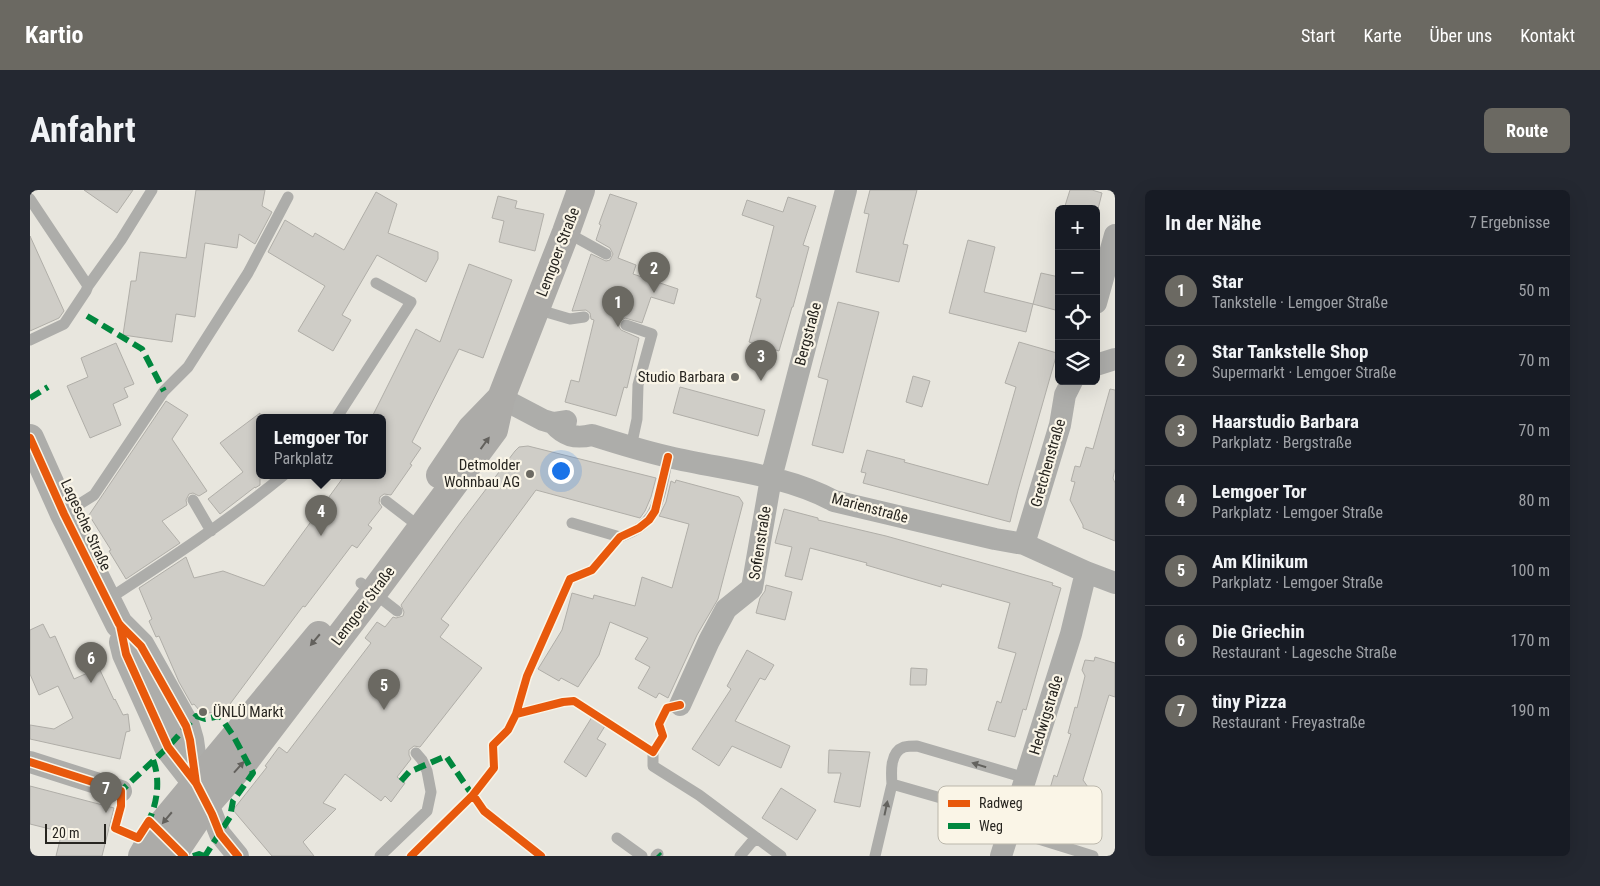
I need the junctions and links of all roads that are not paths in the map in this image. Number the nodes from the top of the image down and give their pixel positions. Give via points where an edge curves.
1 (152, 190) edge
2 (581, 190) edge
3 (846, 190) edge
4 (288, 197) dead end
5 (30, 199) edge
6 (566, 232) junction
7 (1115, 235) edge
8 (606, 254) dead end
9 (376, 283) dead end
10 (88, 286) junction
11 (1098, 295) edge
12 (536, 309) junction
13 (584, 317) dead end
14 (626, 325) dead end
15 (30, 340) edge
16 (1115, 359) edge
17 (1100, 364) edge
18 (1070, 385) edge
19 (500, 398) junction
20 (339, 414) edge
21 (30, 438) edge
22 (631, 447) junction
23 (668, 457) junction
24 (771, 478) junction
25 (279, 479) edge
26 (193, 500) dead end
27 (386, 501) dead end
28 (64, 514) junction
29 (415, 523) junction
30 (572, 523) dead end
31 (212, 531) junction
32 (1024, 544) junction
33 (1086, 572) junction
34 (1115, 583) edge
35 (367, 588) junction
36 (106, 600) junction
37 (397, 611) dead end
38 (680, 706) dead end
39 (653, 752) dead end
40 (416, 753) dead end
41 (30, 762) edge
42 (1026, 778) junction
43 (892, 784) junction
44 (1024, 786) edge
45 (122, 792) dead end
46 (202, 793) junction
47 (938, 799) edge
48 (617, 838) dead end
49 (757, 838) junction
50 (1006, 844) edge
51 (1062, 844) edge
52 (142, 856) edge
53 (172, 856) edge
54 (238, 856) edge
55 (380, 856) edge
56 (642, 856) edge
57 (740, 856) edge
58 (781, 856) edge
59 (876, 856) edge
60 (1002, 856) edge
61 (1092, 856) edge

1 - 10 lane
2 - 6 main road, Lemgoer Straße
3 - 24 street, Bergstraße
4 - 28 lane via 248,273 188,367 164,392 94,495
5 - 10 lane
6 - 8 lane
6 - 12 main road, Lemgoer Straße
7 - 11 street
9 - 20 lane via 411,302
10 - 15 lane via 64,324
12 - 13 lane via 570,319
12 - 19 main road, Lemgoer Straße
14 - 22 lane via 652,334 638,385 637,419
16 - 17 street
18 - 32 street, Gretchenstraße
19 - 22 street, Marienstraße via 553,423 561,432 581,438 592,435
19 - 29 main road, Lemgoer Straße via 471,429
21 - 28 street, Lagesche Straße
22 - 23 street, Marienstraße
23 - 24 street, Marienstraße
23 - 30 lane via 655,510 639,528 620,538
24 - 32 street, Marienstraße via 816,491 834,501
24 - 38 street, Sofienstraße via 752,588 726,609
25 - 31 lane
26 - 31 lane
27 - 29 lane
28 - 36 street, Lagesche Straße
29 - 35 main road, Lemgoer Straße
31 - 36 lane via 171,564
32 - 33 street, Marienstraße
33 - 34 street, Marienstraße
33 - 42 street, Hedwigstraße via 1071,634
35 - 37 lane
35 - 46 main road, Lemgoer Straße
36 - 46 street, Lagesche Straße via 119,624 126,654 168,747
39 - 49 lane via 653,766
40 - 55 lane via 427,771 431,792 426,811
41 - 45 street
42 -> 43 lane via 917,746 904,747 896,753
42 - 44 street, Hedwigstraße
43 - 47 lane
59 -> 43 lane
46 -> 52 main road via 158,830
46 - 53 main road
46 - 54 street via 220,834
48 - 56 lane
49 - 57 lane
49 - 58 lane
50 - 60 street, Hedwigstraße
51 - 61 lane

